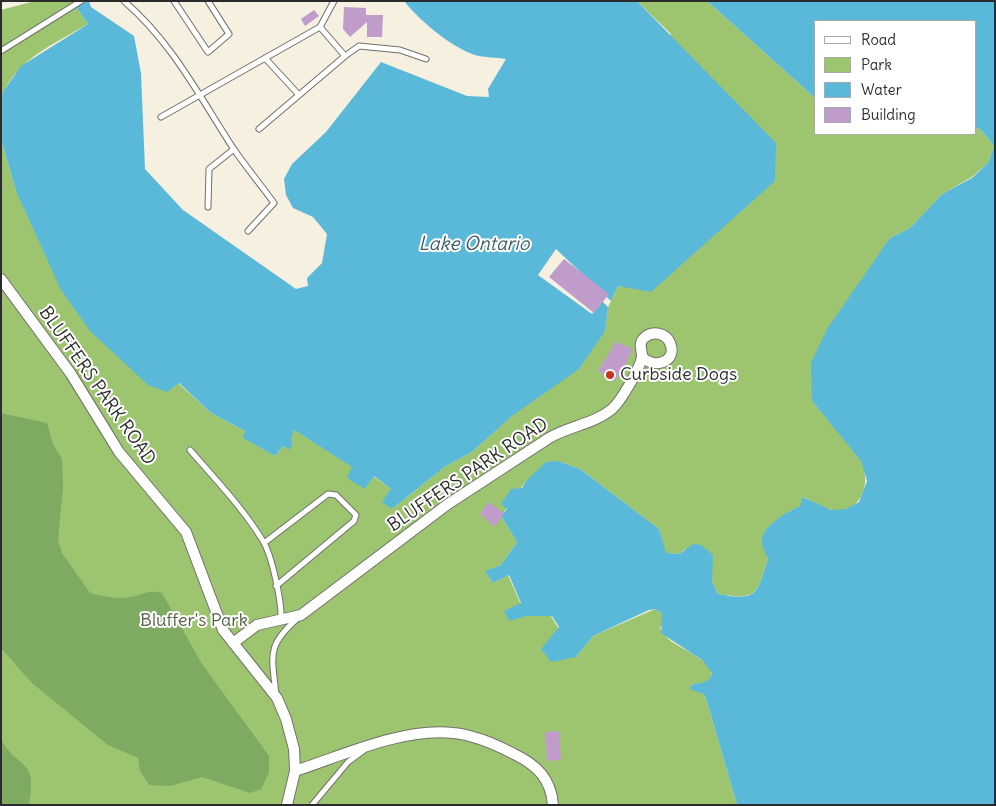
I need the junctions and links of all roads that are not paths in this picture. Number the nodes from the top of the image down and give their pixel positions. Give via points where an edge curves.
1 (81, 1) edge
2 (124, 1) edge
3 (174, 1) edge
4 (208, 1) edge
5 (334, 1) edge
6 (320, 27) junction
7 (1, 50) edge
8 (345, 56) junction
9 (265, 58) junction
10 (426, 59) dead end
11 (200, 95) junction
12 (299, 95) junction
13 (161, 117) dead end
14 (259, 129) dead end
15 (234, 149) junction
16 (208, 207) dead end
17 (248, 231) dead end
18 (1, 279) edge
19 (642, 357) dead end
20 (190, 450) dead end
21 (264, 543) junction
22 (276, 586) junction
23 (301, 615) junction
24 (282, 620) junction
25 (233, 644) junction
26 (276, 698) junction
27 (368, 746) junction
28 (295, 771) junction
29 (287, 805) edge
30 (312, 805) edge
31 (553, 805) edge

1 - 7 lane
2 - 11 lane via 142,16
3 - 4 lane via 208,52 229,34
5 - 6 lane
6 - 8 lane
6 - 9 lane
8 - 10 lane via 359,46 400,50
8 - 12 lane
9 - 11 lane
9 - 12 lane
11 - 13 lane
11 - 15 lane
12 - 14 lane
15 - 16 lane via 208,169
15 - 17 lane via 274,203
18 - 25 street, BLUFFERS PARK ROAD via 71,374 119,452 186,532 216,617
19 - 23 street, BLUFFERS PARK ROAD via 627,390 611,409 600,417 562,430 448,504
20 - 21 lane
21 - 22 lane
21 - 22 lane via 328,494 336,496 356,516
22 - 24 lane
23 - 24 street, BLUFFERS PARK ROAD
23 - 26 lane, BLUFFERS PARK ROAD via 279,636 273,648
24 - 25 street, BLUFFERS PARK ROAD via 252,628
25 - 26 street, BLUFFERS PARK ROAD
26 - 28 street, BLUFFERS PARK ROAD via 293,742
27 - 28 street
27 - 30 lane via 348,762
27 - 31 street via 412,734 452,732 490,742 531,762 551,788
28 - 29 street, BLUFFERS PARK ROAD

